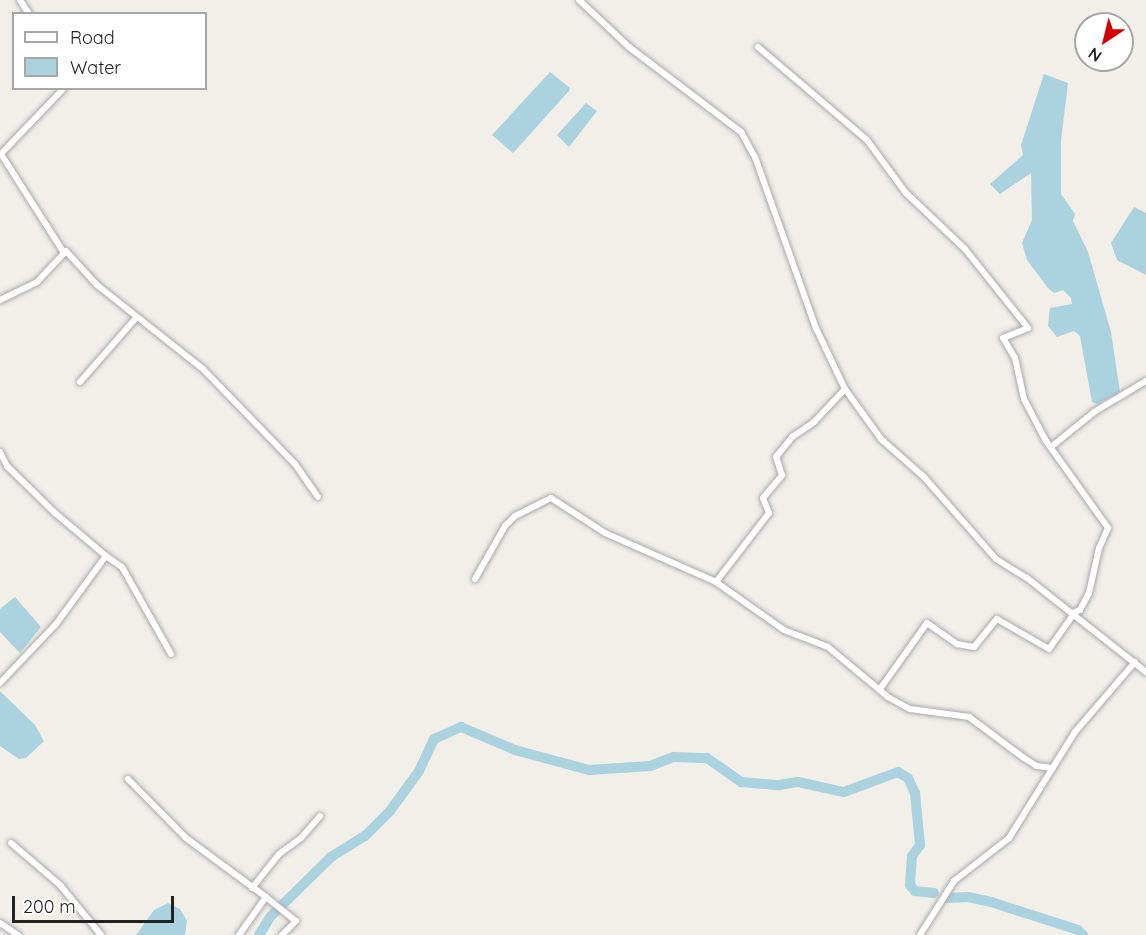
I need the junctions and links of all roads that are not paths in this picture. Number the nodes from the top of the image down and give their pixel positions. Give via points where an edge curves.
1 (579, 0) edge
2 (758, 47) dead end
3 (62, 90) edge
4 (66, 251) junction
5 (0, 300) edge
6 (137, 317) junction
7 (1146, 381) edge
8 (80, 382) dead end
9 (845, 389) junction
10 (1051, 447) junction
11 (0, 452) edge
12 (318, 497) dead end
13 (106, 556) junction
14 (475, 579) dead end
15 (716, 582) junction
16 (1073, 614) junction
17 (171, 654) dead end
18 (1135, 662) junction
19 (1146, 672) edge
20 (0, 682) edge
21 (880, 689) junction
22 (1053, 768) junction
23 (128, 779) dead end
24 (320, 816) dead end
25 (11, 843) dead end
26 (252, 888) junction
27 (266, 897) junction
28 (0, 923) edge
29 (18, 935) edge
30 (101, 935) edge
31 (239, 935) edge
32 (282, 935) edge
33 (920, 935) edge

1 - 9 street via 629,47 741,132 755,157 816,328
2 - 10 street via 855,128 906,193 1001,290 1028,328 1003,338 1014,358 1031,414
3 - 4 street via 1,154 40,220
4 - 5 street via 42,278
4 - 6 street via 97,285
6 - 8 street
6 - 12 street via 203,369 295,464
7 - 10 street via 1094,412
9 - 15 street via 814,422 792,437 776,458 782,475 763,498 769,513
9 - 16 street via 881,439 924,477 987,550
10 - 16 street via 1108,528 1099,548 1089,593 1080,610
11 - 13 street via 7,466
13 - 17 street via 122,567
13 - 20 street via 56,624
14 - 15 street via 505,526 515,516 550,498 605,533
15 - 21 street via 784,630 843,656
16 - 18 street
16 - 21 street via 1049,649 997,619 974,647 957,644 927,623
18 - 19 street
18 - 22 street via 1075,732
21 - 22 street via 910,709 980,721 1024,758 1037,766
22 - 33 street via 1008,838 954,881
23 - 26 street via 186,838
24 - 26 street via 301,838 279,854
25 - 30 street via 60,885
26 - 27 street
27 - 31 street
27 - 32 street via 296,921
28 - 29 street

